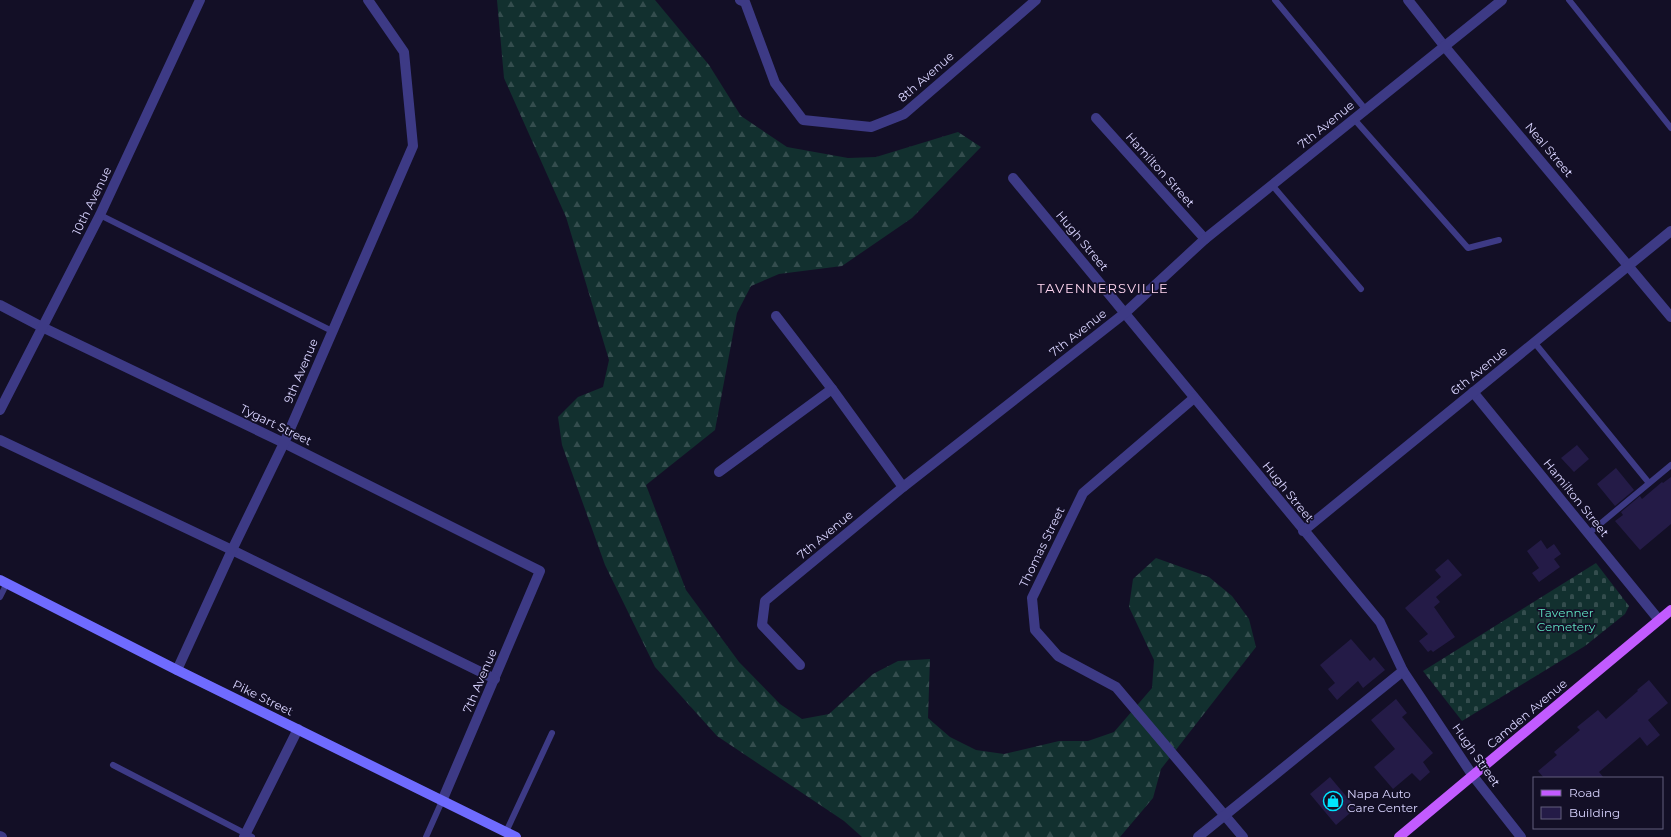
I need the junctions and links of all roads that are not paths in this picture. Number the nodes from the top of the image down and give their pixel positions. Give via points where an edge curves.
1 (200, 0) edge
2 (368, 0) edge
3 (1036, 0) edge
4 (1275, 0) edge
5 (1408, 0) edge
6 (1502, 0) edge
7 (1569, 0) edge
8 (742, 1) edge
9 (1445, 47) junction
10 (1366, 110) junction
11 (1096, 118) dead end
12 (1354, 119) junction
13 (1671, 128) edge
14 (1013, 178) dead end
15 (1272, 185) junction
16 (100, 215) junction
17 (1671, 231) edge
18 (1205, 239) junction
19 (1499, 240) dead end
20 (1629, 265) junction
21 (1361, 289) dead end
22 (0, 305) edge
23 (1125, 313) junction
24 (776, 316) dead end
25 (1671, 317) edge
26 (42, 328) junction
27 (332, 331) junction
28 (1534, 342) junction
29 (832, 389) junction
30 (1473, 392) junction
31 (1194, 398) junction
32 (0, 410) edge
33 (0, 440) edge
34 (284, 443) junction
35 (1671, 465) edge
36 (719, 472) dead end
37 (1649, 483) junction
38 (903, 488) junction
39 (1303, 531) junction
40 (1588, 534) junction
41 (232, 550) junction
42 (540, 571) joint
43 (4, 582) edge
44 (0, 597) edge
45 (1671, 610) edge
46 (1659, 620) junction
47 (800, 665) dead end
48 (177, 670) junction
49 (1403, 671) junction
50 (495, 679) junction
51 (298, 729) junction
52 (552, 733) dead end
53 (113, 765) dead end
54 (1473, 776) junction
55 (442, 800) junction
56 (1225, 815) junction
57 (506, 832) junction
58 (247, 836) edge
59 (426, 837) edge
60 (516, 837) edge
61 (1198, 837) edge
62 (1243, 837) edge
63 (1399, 837) edge
64 (1521, 837) edge

1 - 16 street, 10th Avenue
2 - 27 street, 9th Avenue via 404,52 413,146
3 - 8 street, 8th Avenue via 904,114 871,127 803,120 775,83
4 - 10 lane
5 - 9 street, Neal Street
6 - 9 street, 7th Avenue
7 - 13 lane
9 - 10 street, 7th Avenue
9 - 20 street, Neal Street
10 - 12 street, 7th Avenue
11 - 18 street, Hamilton Street
12 - 15 street, 7th Avenue
12 - 19 lane via 1468,248
14 - 23 street, Hugh Street
15 - 18 street, 7th Avenue
15 - 21 lane
16 - 26 street, 10th Avenue
16 - 27 lane
17 - 20 street, 6th Avenue
18 - 23 street, 7th Avenue
20 - 25 street, Neal Street
20 - 28 street, 6th Avenue
22 - 26 street, Tygart Street
23 - 31 street, Hugh Street
23 - 38 street, 7th Avenue
24 - 29 street
26 - 32 street, 10th Avenue
26 - 34 street, Tygart Street
27 - 34 street, 9th Avenue
28 - 30 street, 6th Avenue
28 - 37 lane
29 - 36 street
29 - 38 street
30 - 39 street, 6th Avenue
30 - 40 street, Hamilton Street
31 - 39 street, Hugh Street
31 - 56 street, Thomas Street via 1083,493 1032,598 1035,630 1039,635 1058,656 1116,688
33 - 41 street
34 - 41 street, 9th Avenue
34 - 42 street, Tygart Street
35 - 37 lane
37 - 40 lane
38 - 47 street, 7th Avenue via 765,601 762,625
39 - 49 street, Hugh Street via 1380,622
40 - 46 street, Hamilton Street
41 - 48 street, 9th Avenue
41 - 50 street
42 - 50 street, 7th Avenue
43 - 44 lane
43 - 48 main road, Pike Street
45 - 46 main road, Camden Avenue
46 - 54 main road, Camden Avenue
48 - 51 main road, Pike Street
49 - 54 street, Hugh Street
49 - 56 street
50 - 55 street, 7th Avenue
51 - 55 main road, Pike Street
51 - 58 street
52 - 57 lane
53 - 58 lane
54 - 63 main road, Camden Avenue
54 - 64 street, Hugh Street
55 - 57 main road, Pike Street
55 - 59 lane
56 - 61 street
56 - 62 street, Thomas Street
57 - 60 main road, Pike Street

